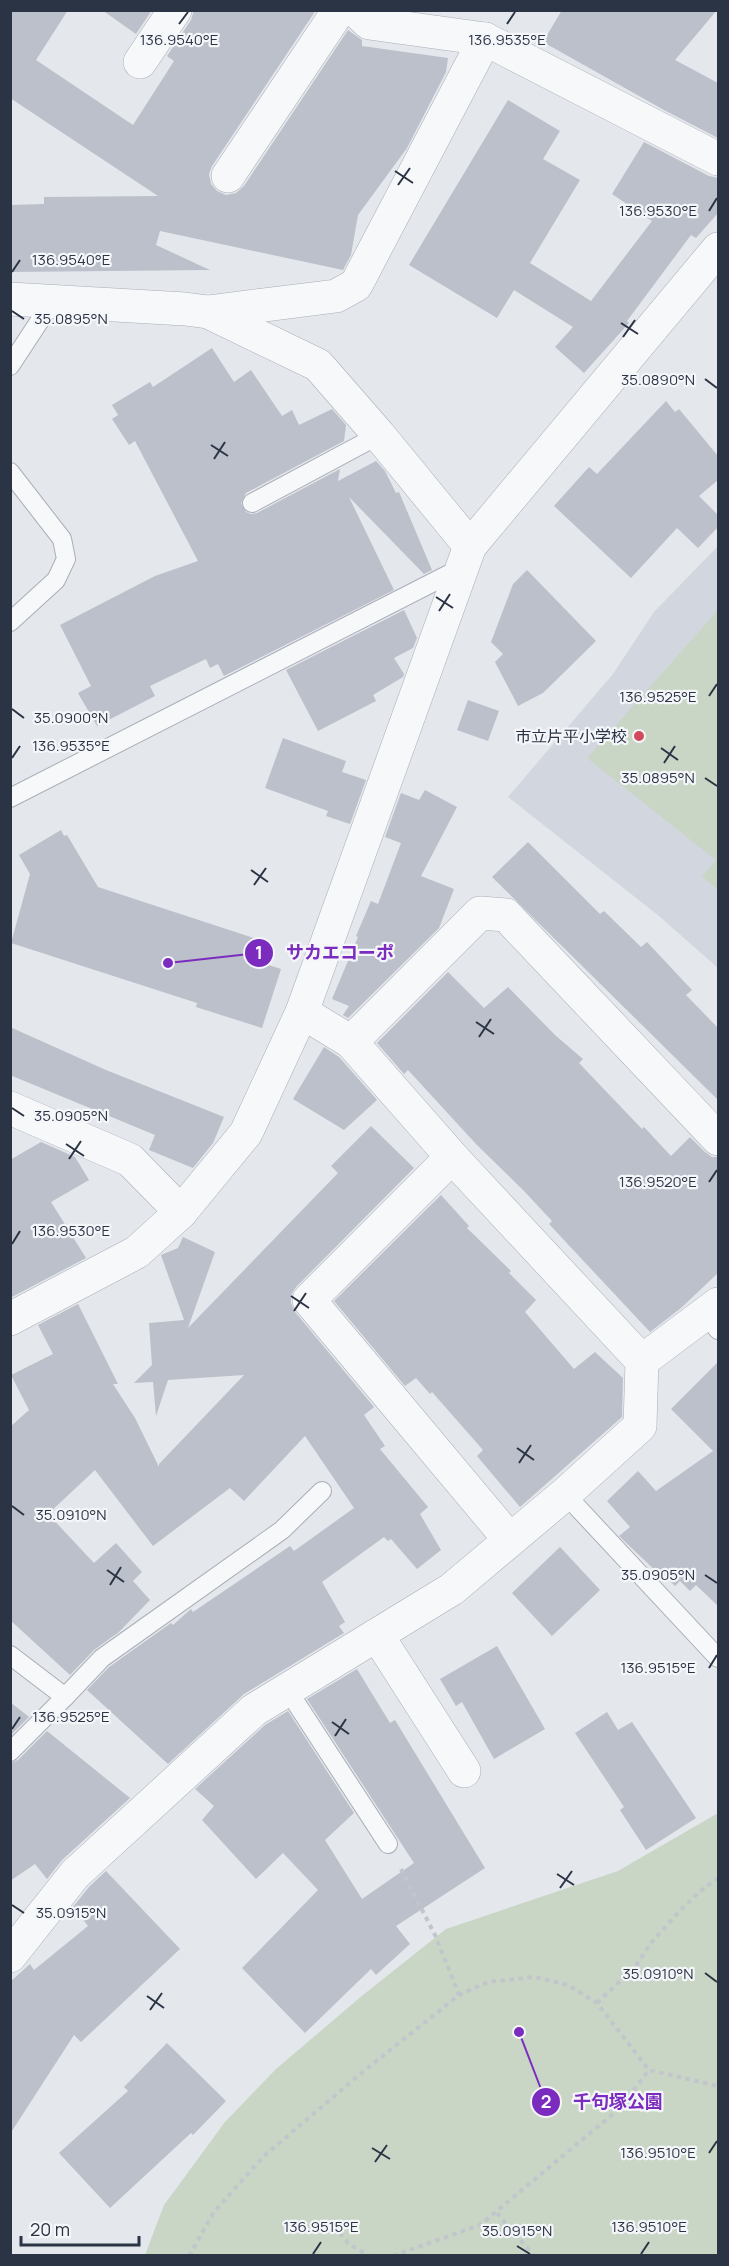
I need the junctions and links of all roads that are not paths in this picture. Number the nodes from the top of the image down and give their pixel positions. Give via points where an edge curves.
1 (175, 10) edge
2 (339, 10) edge
3 (355, 10) edge
4 (485, 39) junction
5 (140, 62) dead end
6 (718, 159) edge
7 (228, 176) dead end
8 (718, 249) edge
9 (10, 299) edge
10 (52, 302) junction
11 (208, 312) junction
12 (10, 366) edge
13 (379, 435) junction
14 (10, 472) edge
15 (252, 503) dead end
16 (467, 556) junction
17 (10, 622) edge
18 (10, 798) edge
19 (302, 1012) junction
20 (351, 1042) junction
21 (10, 1108) edge
22 (718, 1139) edge
23 (452, 1157) junction
24 (181, 1212) junction
25 (714, 1316) edge
26 (10, 1318) edge
27 (642, 1361) junction
28 (322, 1491) dead end
29 (565, 1494) junction
30 (510, 1540) junction
31 (377, 1635) junction
32 (10, 1655) edge
33 (718, 1658) edge
34 (287, 1689) junction
35 (64, 1697) junction
36 (10, 1752) edge
37 (464, 1772) dead end
38 (388, 1844) road end
39 (15, 1942) edge

1 - 5 street
2 - 7 street
3 - 4 street via 369,23
4 - 6 street
4 - 11 street via 356,285 336,296
8 - 16 street
9 - 10 street
10 - 11 street
10 - 12 lane
11 - 13 street via 318,365
13 - 15 lane
13 - 16 street
14 - 17 lane via 62,539 66,559 56,580
16 - 18 lane
16 - 19 street
19 - 20 street
19 - 24 street via 246,1133
20 - 22 street via 480,913 506,915
20 - 23 street
21 - 24 street via 130,1160
23 - 27 street
23 - 30 street via 309,1300
24 - 26 street via 136,1252
25 - 27 street
27 - 29 street via 640,1426
28 - 35 lane via 282,1530 102,1658
29 - 30 street
29 - 33 lane
30 - 31 street via 452,1589
31 - 34 street
31 - 37 street
32 - 35 lane
34 - 38 lane
34 - 39 street via 254,1710 75,1874
35 - 36 lane

